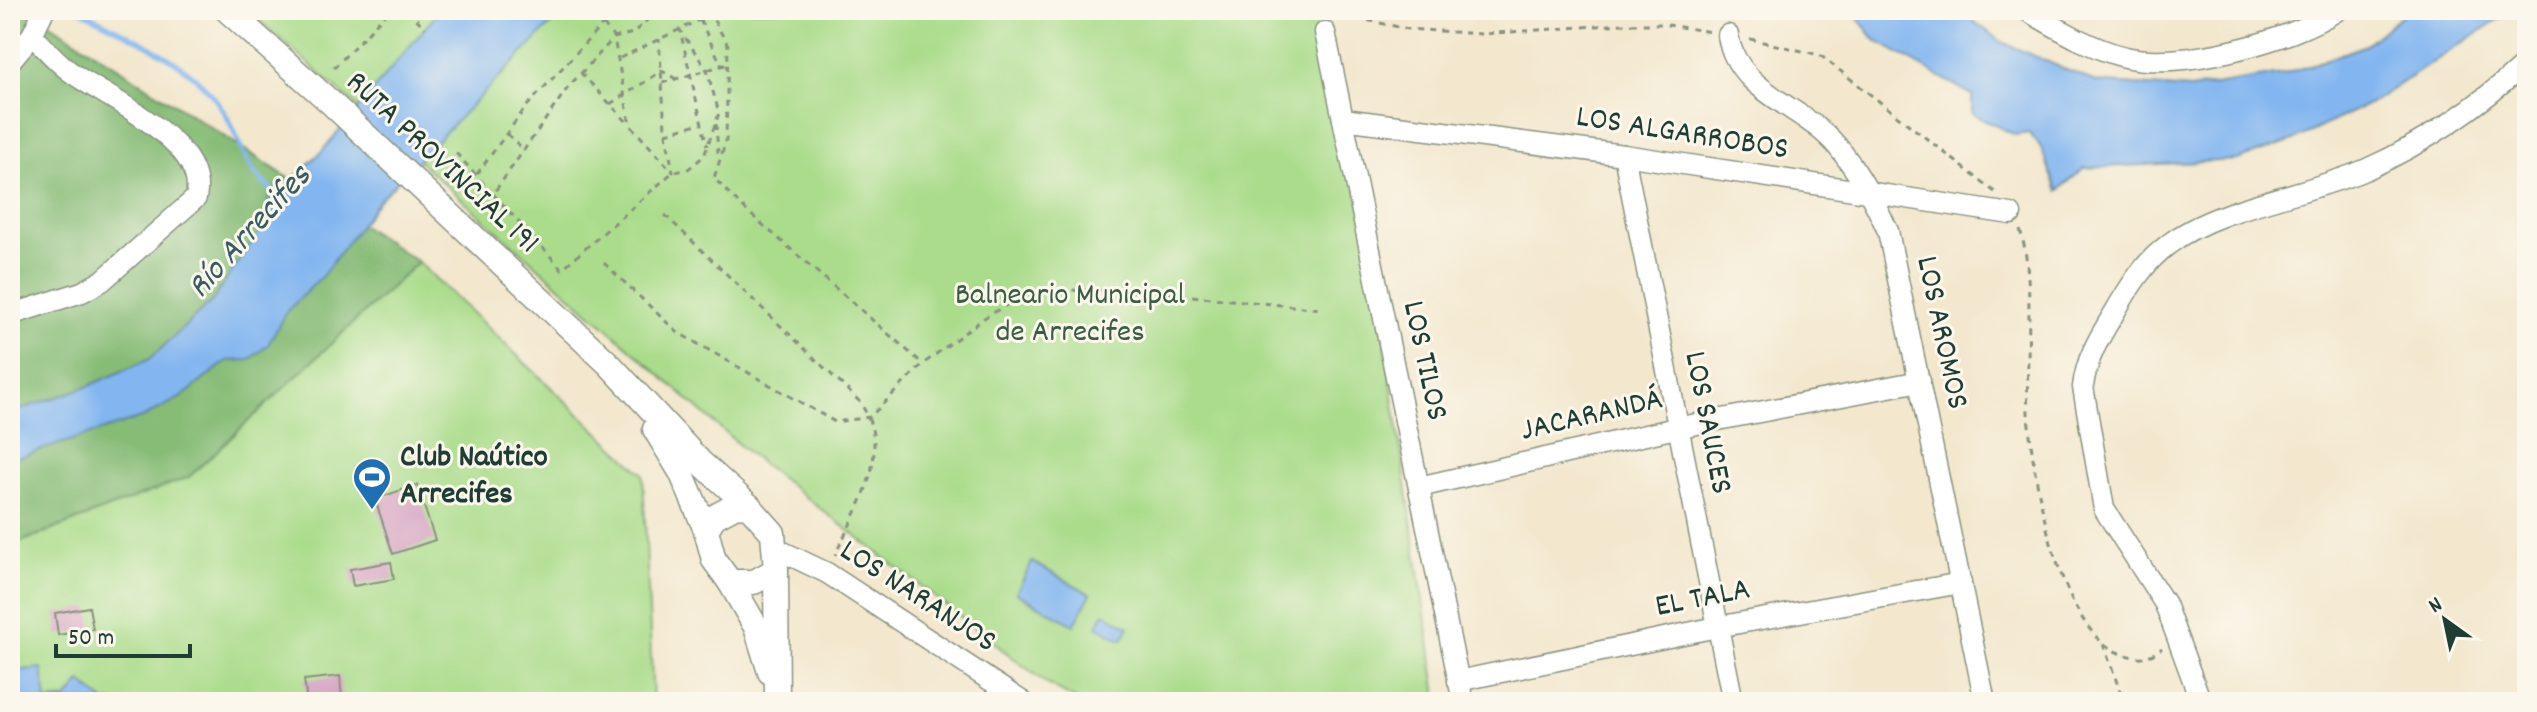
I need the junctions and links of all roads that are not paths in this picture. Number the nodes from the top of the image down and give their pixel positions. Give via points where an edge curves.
1 (44, 10) edge
2 (227, 10) edge
3 (2026, 10) edge
4 (2338, 10) edge
5 (1325, 32) dead end
6 (32, 35) junction
7 (1728, 35) road end
8 (10, 60) edge
9 (2527, 62) edge
10 (1343, 119) junction
11 (1624, 155) junction
12 (1872, 194) junction
13 (2011, 214) road end
14 (10, 315) edge
15 (610, 365) junction
16 (1920, 381) junction
17 (1676, 428) junction
18 (1419, 487) junction
19 (749, 506) junction
20 (706, 530) junction
21 (776, 560) junction
22 (730, 582) junction
23 (1961, 583) junction
24 (1717, 627) junction
25 (1458, 681) junction
26 (777, 700) edge
27 (1023, 702) edge
28 (1463, 702) edge
29 (1733, 702) edge
30 (1985, 702) edge
31 (2201, 702) edge

1 - 6 street
2 - 15 main road, RUTA PROVINCIAL 191
3 - 4 street via 2092,46 2128,58 2160,59 2257,45 2292,35
5 - 10 street, LOS TILOS
6 - 8 street
6 - 14 street via 66,69 170,140 196,171 199,185 196,198 102,281
7 - 12 street, LOS AROMOS via 1731,54 1748,78 1816,125
9 - 31 street via 2464,115 2366,169 2203,224 2169,243 2144,267 2117,306 2085,368 2085,411 2104,509 2151,580 2178,635
10 - 11 street, LOS ALGARROBOS
10 - 18 street, LOS TILOS
11 - 12 street, LOS ALGARROBOS
11 - 17 street, LOS SAUCES
12 - 13 street, LOS ALGARROBOS
12 - 16 street, LOS AROMOS via 1888,231
15 - 19 main road, RUTA PROVINCIAL 191
15 - 20 main road, RUTA PROVINCIAL 191 via 677,463
16 - 17 street, JACARANDÁ
16 - 23 street, LOS AROMOS
17 - 18 street, JACARANDÁ
17 - 24 street, LOS SAUCES
18 - 25 street, LOS TILOS
19 - 20 main road via 724,510
19 - 21 main road via 773,533
20 - 22 main road via 714,560
21 - 22 main road via 754,582
21 - 26 main road
21 - 27 street, LOS NARANJOS via 827,573
22 - 26 main road via 756,627
23 - 24 street, EL TALA
23 - 30 street, LOS AROMOS
24 - 25 street, EL TALA
24 - 29 street, LOS SAUCES
25 - 28 street, LOS TILOS

